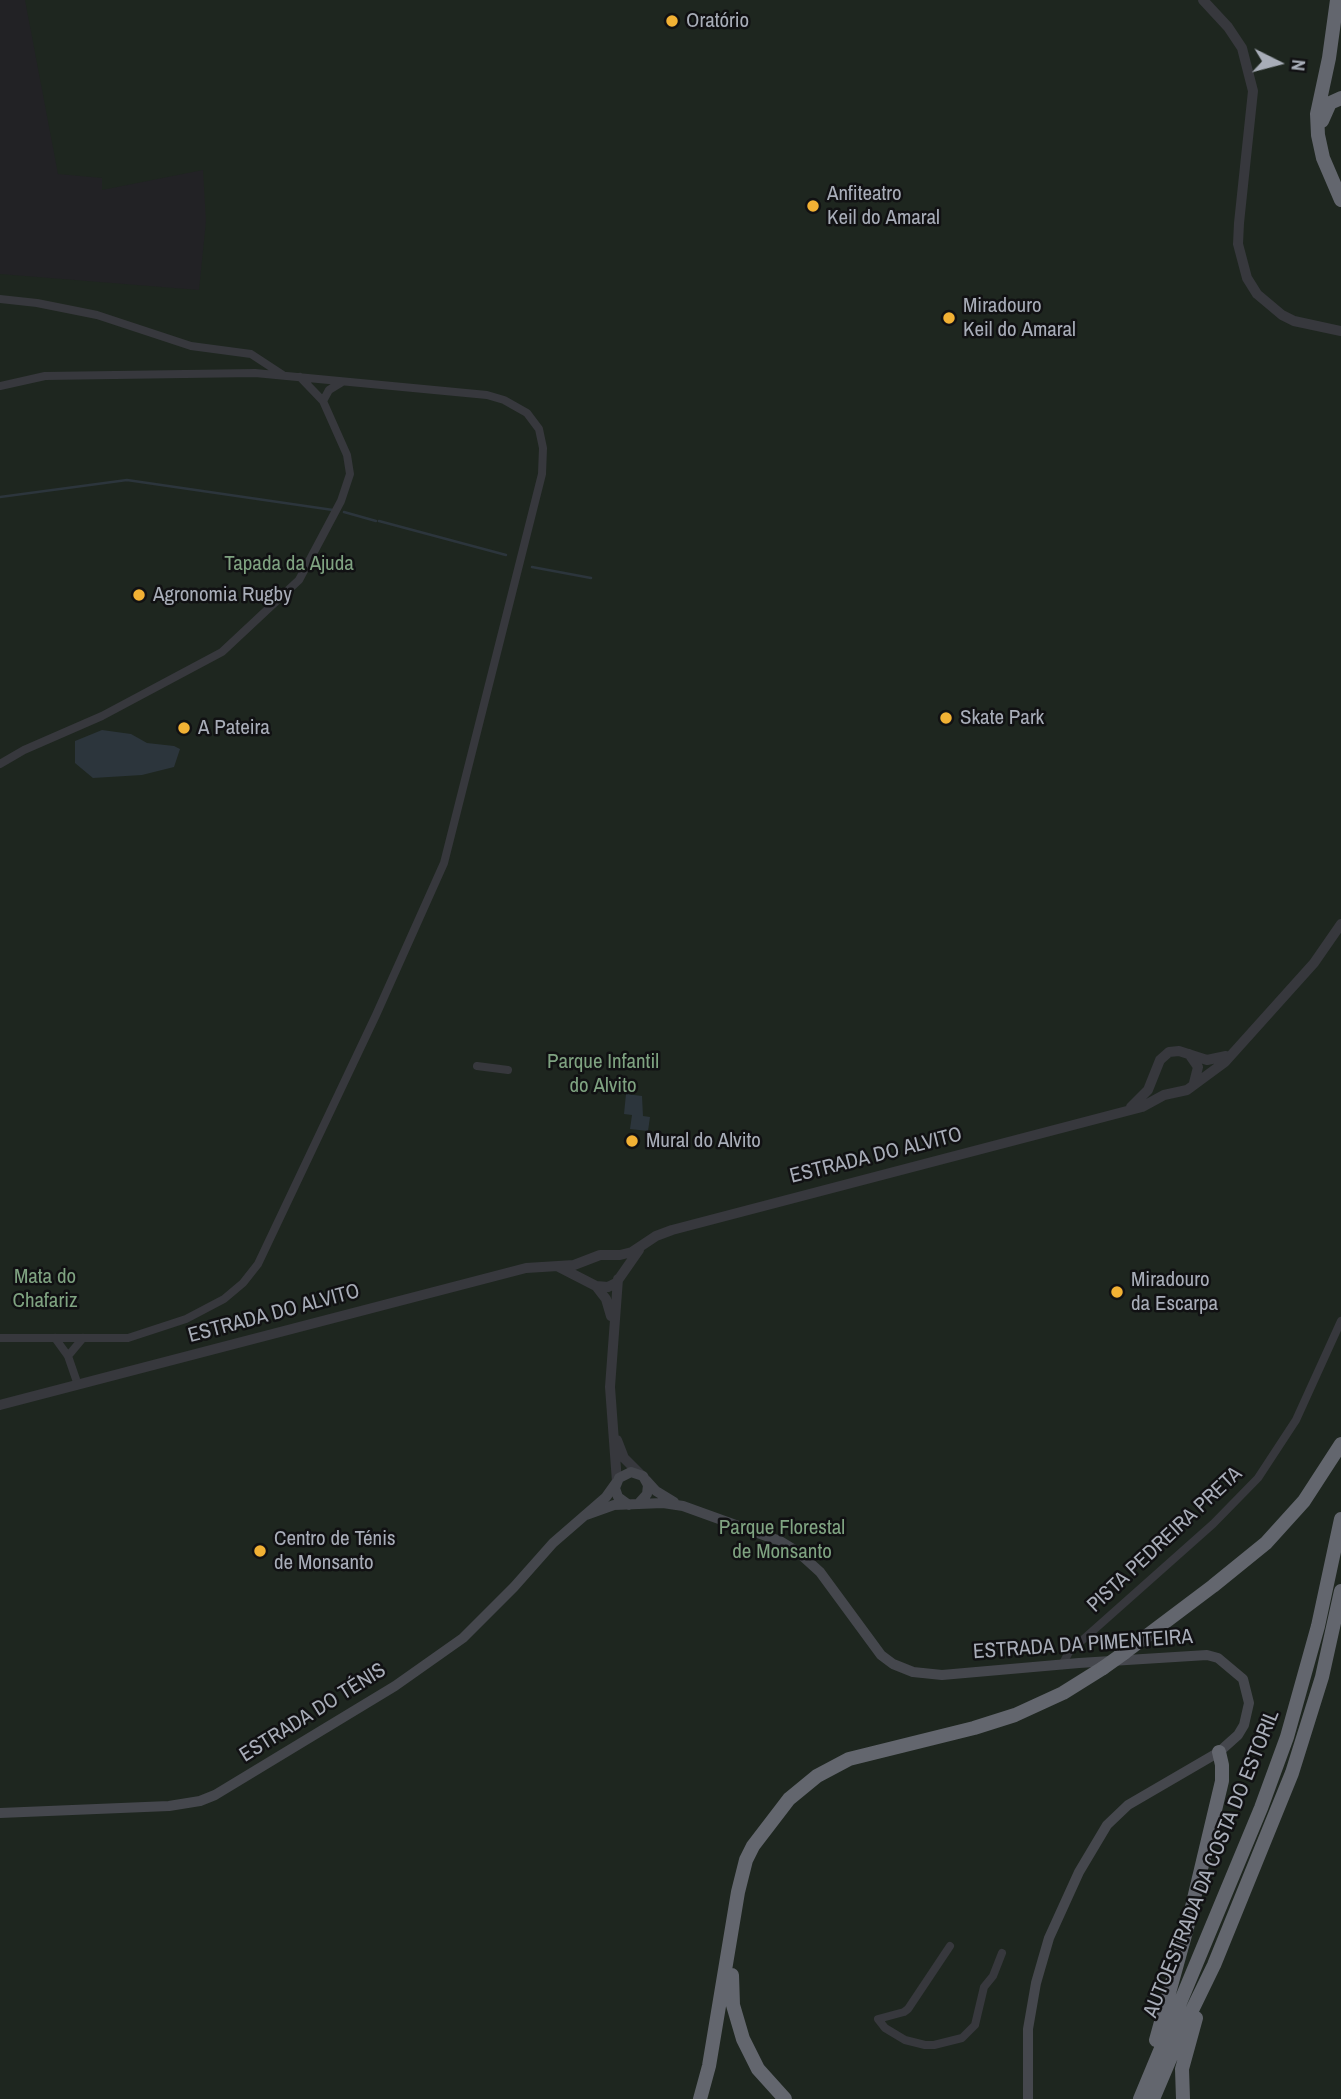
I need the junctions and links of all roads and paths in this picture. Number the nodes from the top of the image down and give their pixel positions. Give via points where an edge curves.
1 (1203, 0) edge
2 (1337, 0) edge
3 (1341, 98) edge
4 (1341, 188) edge
5 (1341, 200) edge
6 (0, 299) edge
7 (1341, 331) edge
8 (283, 375) junction
9 (300, 377) junction
10 (344, 381) junction
11 (0, 386) edge
12 (323, 401) junction
13 (0, 764) edge
14 (1341, 924) edge
15 (1233, 1053) junction
16 (1189, 1055) junction
17 (477, 1066) dead end
18 (508, 1069) dead end
19 (1157, 1070) junction
20 (1191, 1086) junction
21 (1177, 1092) junction
22 (1125, 1112) junction
23 (641, 1247) junction
24 (609, 1255) junction
25 (592, 1260) junction
26 (558, 1267) junction
27 (619, 1277) junction
28 (594, 1284) junction
29 (1341, 1321) edge
30 (614, 1325) junction
31 (0, 1338) edge
32 (55, 1338) junction
33 (83, 1338) junction
34 (68, 1356) junction
35 (78, 1385) junction
36 (0, 1405) edge
37 (614, 1433) junction
38 (1341, 1444) edge
39 (643, 1477) junction
40 (616, 1482) junction
41 (634, 1504) junction
42 (683, 1506) junction
43 (586, 1514) junction
44 (1341, 1519) edge
45 (1341, 1591) edge
46 (1062, 1665) junction
47 (1219, 1752) junction
48 (0, 1813) edge
49 (762, 1834) junction
50 (950, 1946) dead end
51 (1002, 1953) dead end
52 (1214, 1965) junction
53 (700, 2099) edge
54 (785, 2099) edge
55 (1028, 2099) edge
56 (1139, 2099) edge
57 (1153, 2099) edge
58 (1182, 2099) edge

1 - 7 street via 1242,48 1253,91 1238,244 1247,278 1282,316
2 - 5 highway via 1317,114 1323,158
3 - 4 highway via 1330,103 1322,118 1322,134
6 - 8 street via 97,315 191,346 251,354
8 - 9 street
8 - 11 street via 45,376
9 - 10 street
9 - 12 street
10 - 12 street via 329,390
10 - 33 street via 504,400 527,413 539,429 543,448 542,474 444,863 258,1264 224,1299 186,1319 128,1338
12 - 13 street via 347,455 350,474 341,501 299,580 222,652
14 - 15 street, ESTRADA DO ALVITO via 1314,963
15 - 16 street via 1212,1060
15 - 20 street, ESTRADA DO ALVITO
16 - 19 street via 1169,1052
16 - 20 street via 1198,1073
17 - 18 street
19 - 21 street via 1162,1085
19 - 22 street via 1143,1097
20 - 21 street, ESTRADA DO ALVITO
21 - 22 street, ESTRADA DO ALVITO
22 - 23 street, ESTRADA DO ALVITO via 672,1230
23 - 24 street, ESTRADA DO ALVITO
23 - 27 street, ESTRADA DO ALVITO
24 - 25 street, ESTRADA DO ALVITO
24 - 27 street via 617,1261
25 - 26 street, ESTRADA DO ALVITO
25 - 28 street via 587,1269
26 - 28 street, ESTRADA DO ALVITO
26 - 35 street, ESTRADA DO ALVITO via 526,1268
27 - 28 street via 608,1287
27 - 30 street, ESTRADA DA PIMENTEIRA
28 - 30 street, ESTRADA DA PIMENTEIRA via 606,1298
29 - 46 street, PISTA PEDREIRA PRETA via 1296,1420 1258,1478 1069,1652
30 - 37 street, ESTRADA DA PIMENTEIRA via 610,1387
31 - 32 street
32 - 33 street
32 - 34 street
33 - 34 street
34 - 35 street
35 - 36 street, ESTRADA DO ALVITO
37 - 39 street, ESTRADA DA PIMENTEIRA via 624,1458
37 - 40 street, ESTRADA DA PIMENTEIRA
38 - 49 highway, bridge via 1304,1501 1266,1543 1083,1682 997,1721 832,1767 802,1786
39 - 40 main road via 626,1472
39 - 41 main road via 648,1494
39 - 42 main road, ESTRADA DA PIMENTEIRA via 656,1491
40 - 41 main road, ESTRADA DA PIMENTEIRA via 618,1497
40 - 43 main road, ESTRADA DO TÉNIS
41 - 42 main road, ESTRADA DA PIMENTEIRA
41 - 43 main road, ESTRADA DO TÉNIS
42 - 46 main road, ESTRADA DA PIMENTEIRA via 780,1541 798,1552 820,1572 881,1655 901,1668 942,1675
43 - 48 main road, ESTRADA DO TÉNIS via 463,1638 395,1686 215,1795 169,1806
44 - 56 highway, AUTOESTRADA DA COSTA DO ESTORIL via 1287,1737 1252,1832
45 - 52 highway, AUTOESTRADA DA COSTA DO ESTORIL via 1322,1677 1292,1773
46 - 47 main road, ESTRADA DA PIMENTEIRA via 1195,1655 1218,1658 1242,1679 1249,1703 1241,1730
47 - 55 main road, ESTRADA DA PIMENTEIRA via 1128,1805 1092,1847 1049,1938 1036,1983 1028,2029
47 - 56 highway via 1222,1781 1169,1998
49 - 53 highway via 742,1874
49 - 54 highway via 739,1915 732,1996 750,2056
50 - 51 street via 908,2009 878,2019 884,2028 925,2045 962,2038 975,2025 984,1987
52 - 57 highway, AUTOESTRADA DA COSTA DO ESTORIL
52 - 58 highway via 1190,2035 1182,2069

